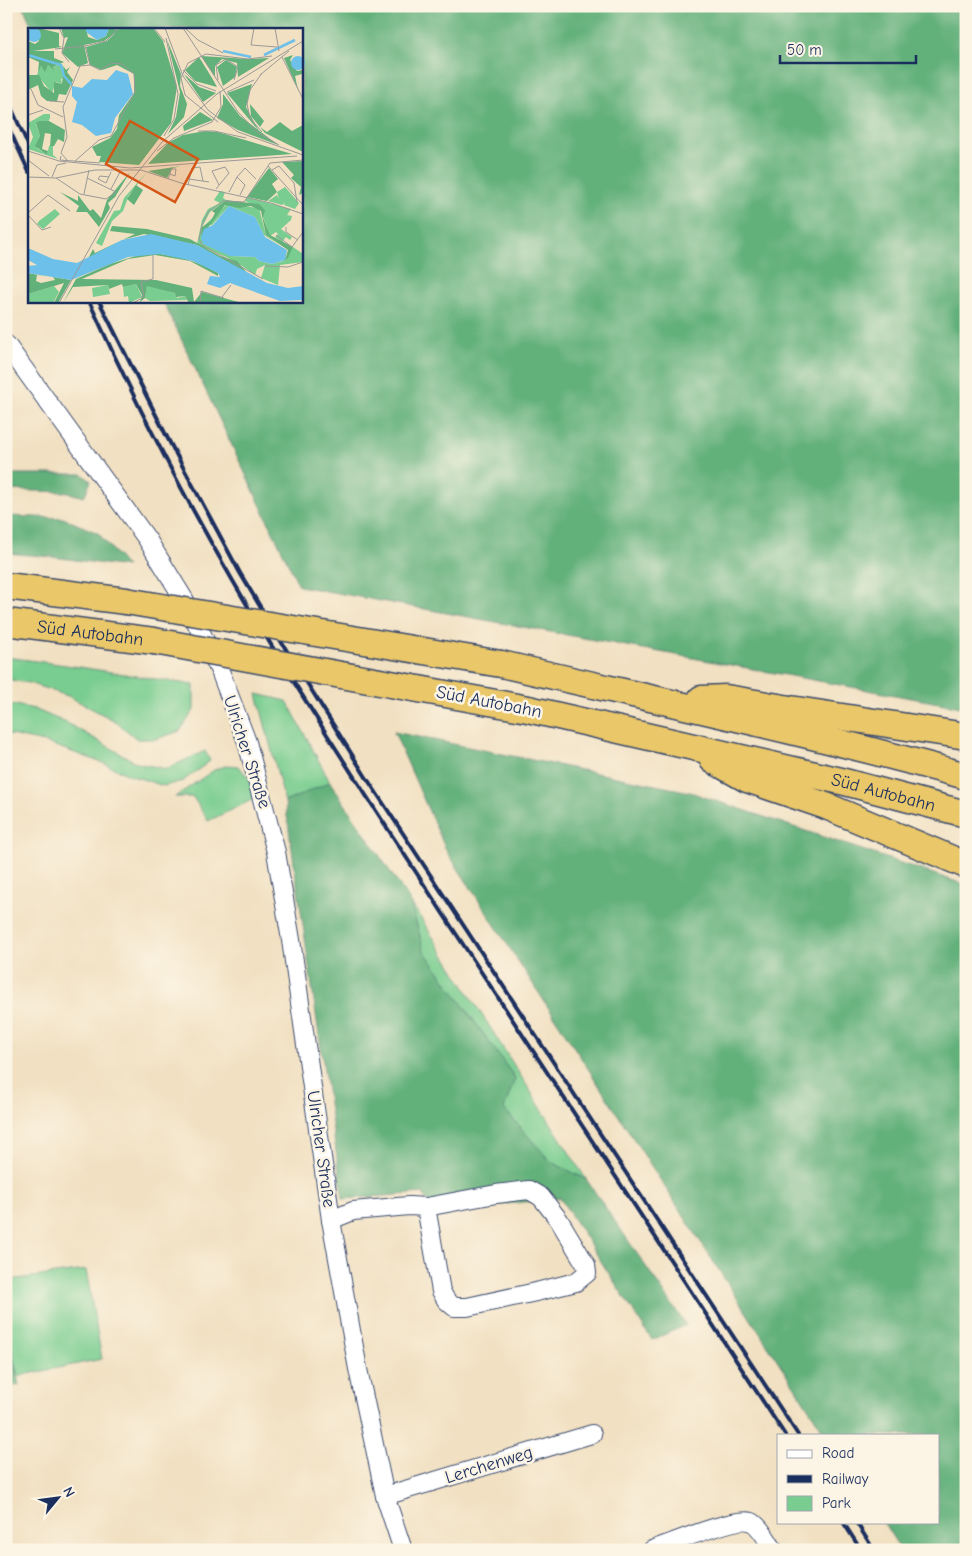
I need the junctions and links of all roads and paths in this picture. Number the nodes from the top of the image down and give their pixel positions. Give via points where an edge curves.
1 (6, 344) edge
2 (6, 586) edge
3 (6, 622) edge
4 (665, 701) junction
5 (966, 736) edge
6 (682, 743) junction
7 (966, 776) edge
8 (966, 814) edge
9 (966, 865) edge
10 (426, 1207) junction
11 (331, 1220) junction
12 (592, 1434) dead end
13 (385, 1496) junction
14 (403, 1550) edge
15 (652, 1550) edge
16 (774, 1550) edge

1 - 11 street, Ulricher Straße via 147,539 182,596 220,671 247,742 276,852
2 - 4 highway, Süd Autobahn, bridge via 126,600 500,664
3 - 6 highway, Süd Autobahn, bridge via 154,641 528,709
4 - 5 highway via 726,698
4 - 7 highway, Süd Autobahn
6 - 8 highway, Süd Autobahn
6 - 9 highway via 747,779 826,806
10 - 10 street, Ulricher Straße via 441,1291 454,1307 467,1307 576,1282 587,1273 582,1257 559,1220 541,1197 529,1190
10 - 11 street, Ulricher Straße via 353,1210
11 - 13 street, Ulricher Straße
12 - 13 street, Lerchenweg
13 - 14 street, Ulricher Straße
15 - 16 street via 745,1520 760,1529

